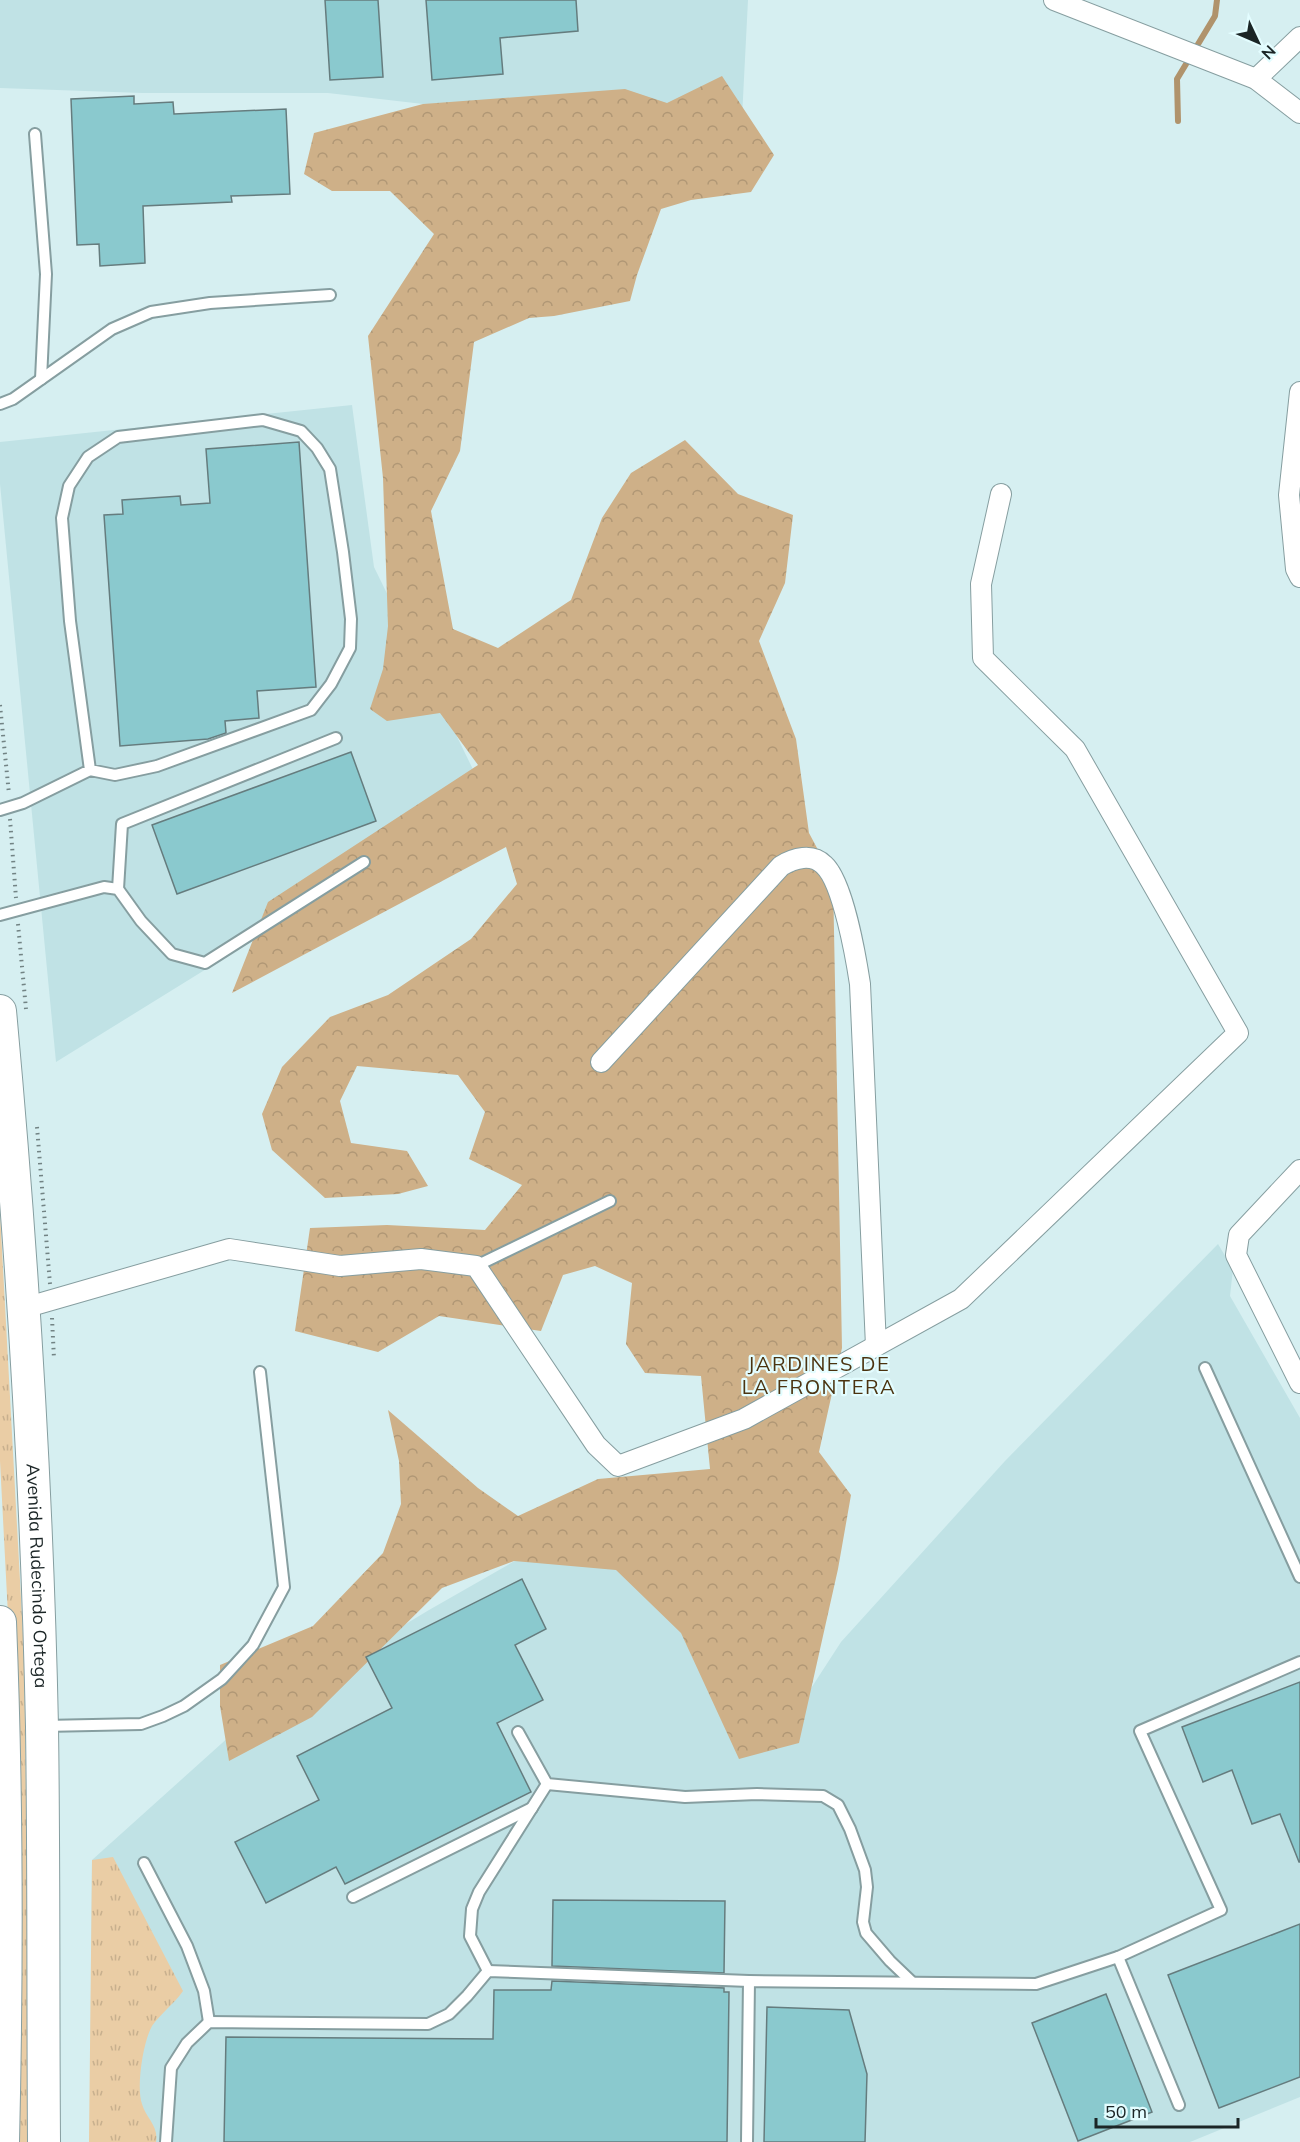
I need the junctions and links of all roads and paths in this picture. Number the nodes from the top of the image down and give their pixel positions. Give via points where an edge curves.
1 (1054, 0) edge
2 (1300, 37) edge
3 (1256, 79) junction
4 (1300, 113) edge
5 (35, 134) dead end
6 (330, 295) dead end
7 (41, 379) junction
8 (1300, 392) edge
9 (0, 404) edge
10 (1001, 494) dead end
11 (1300, 577) edge
12 (336, 738) dead end
13 (90, 770) junction
14 (0, 810) edge
15 (364, 862) dead end
16 (118, 889) junction
17 (0, 915) edge
18 (0, 1011) edge
19 (602, 1062) dead end
20 (1300, 1170) edge
21 (610, 1201) dead end
22 (476, 1266) junction
23 (24, 1308) junction
24 (876, 1346) junction
25 (1204, 1368) dead end
26 (260, 1372) dead end
27 (1300, 1383) edge
28 (1300, 1577) edge
29 (0, 1622) edge
30 (1300, 1662) edge
31 (42, 1726) junction
32 (518, 1732) dead end
33 (547, 1784) junction
34 (532, 1808) junction
35 (144, 1863) dead end
36 (353, 1897) dead end
37 (1118, 1957) junction
38 (488, 1971) junction
39 (749, 1981) junction
40 (912, 1982) junction
41 (209, 2022) junction
42 (1179, 2105) dead end
43 (3, 2142) edge
44 (44, 2142) edge
45 (166, 2142) edge
46 (747, 2142) edge

1 - 3 street
2 - 3 street
3 - 4 street
5 - 7 lane via 46,274
6 - 7 lane via 210,303 151,312 112,329
7 - 9 lane
8 - 11 street via 1289,495
10 - 24 street via 981,584 982,657 1075,748 1238,1033 961,1299
12 - 16 lane via 122,824
13 - 13 lane via 115,775 168,762 311,710 331,684 350,648 345,564 330,469 301,431 263,420 118,437 88,457 69,486 62,518 70,621
13 - 14 lane
15 - 16 lane via 206,963 172,954
16 - 17 lane via 104,887
18 - 23 main road, Avenida Rudecindo Ortega
19 - 24 street via 782,866 806,858 826,867 849,927 860,984
20 - 27 street via 1239,1235 1236,1255
21 - 22 lane
22 - 23 street via 421,1259 340,1266 229,1249
22 - 24 street via 596,1445 618,1466 744,1419
23 - 31 main road, Avenida Rudecindo Ortega
25 - 28 lane
26 - 31 lane via 284,1587 253,1645 222,1679 163,1716 141,1724
29 - 43 main road, Avenida Rudecindo Ortega via 5,1741
30 - 37 lane via 1140,1731 1221,1910
31 - 44 main road, Avenida Rudecindo Ortega
32 - 33 lane
33 - 34 lane
33 - 40 lane via 685,1797 823,1796 838,1805 865,1870 866,1933
34 - 36 lane
34 - 38 lane via 472,1909 470,1936
35 - 41 lane via 187,1946 204,1991
37 - 40 lane via 1036,1984
37 - 42 lane
38 - 39 lane
38 - 41 lane via 449,2014 428,2025
39 - 40 lane
39 - 46 lane
41 - 45 lane via 187,2043 171,2068

